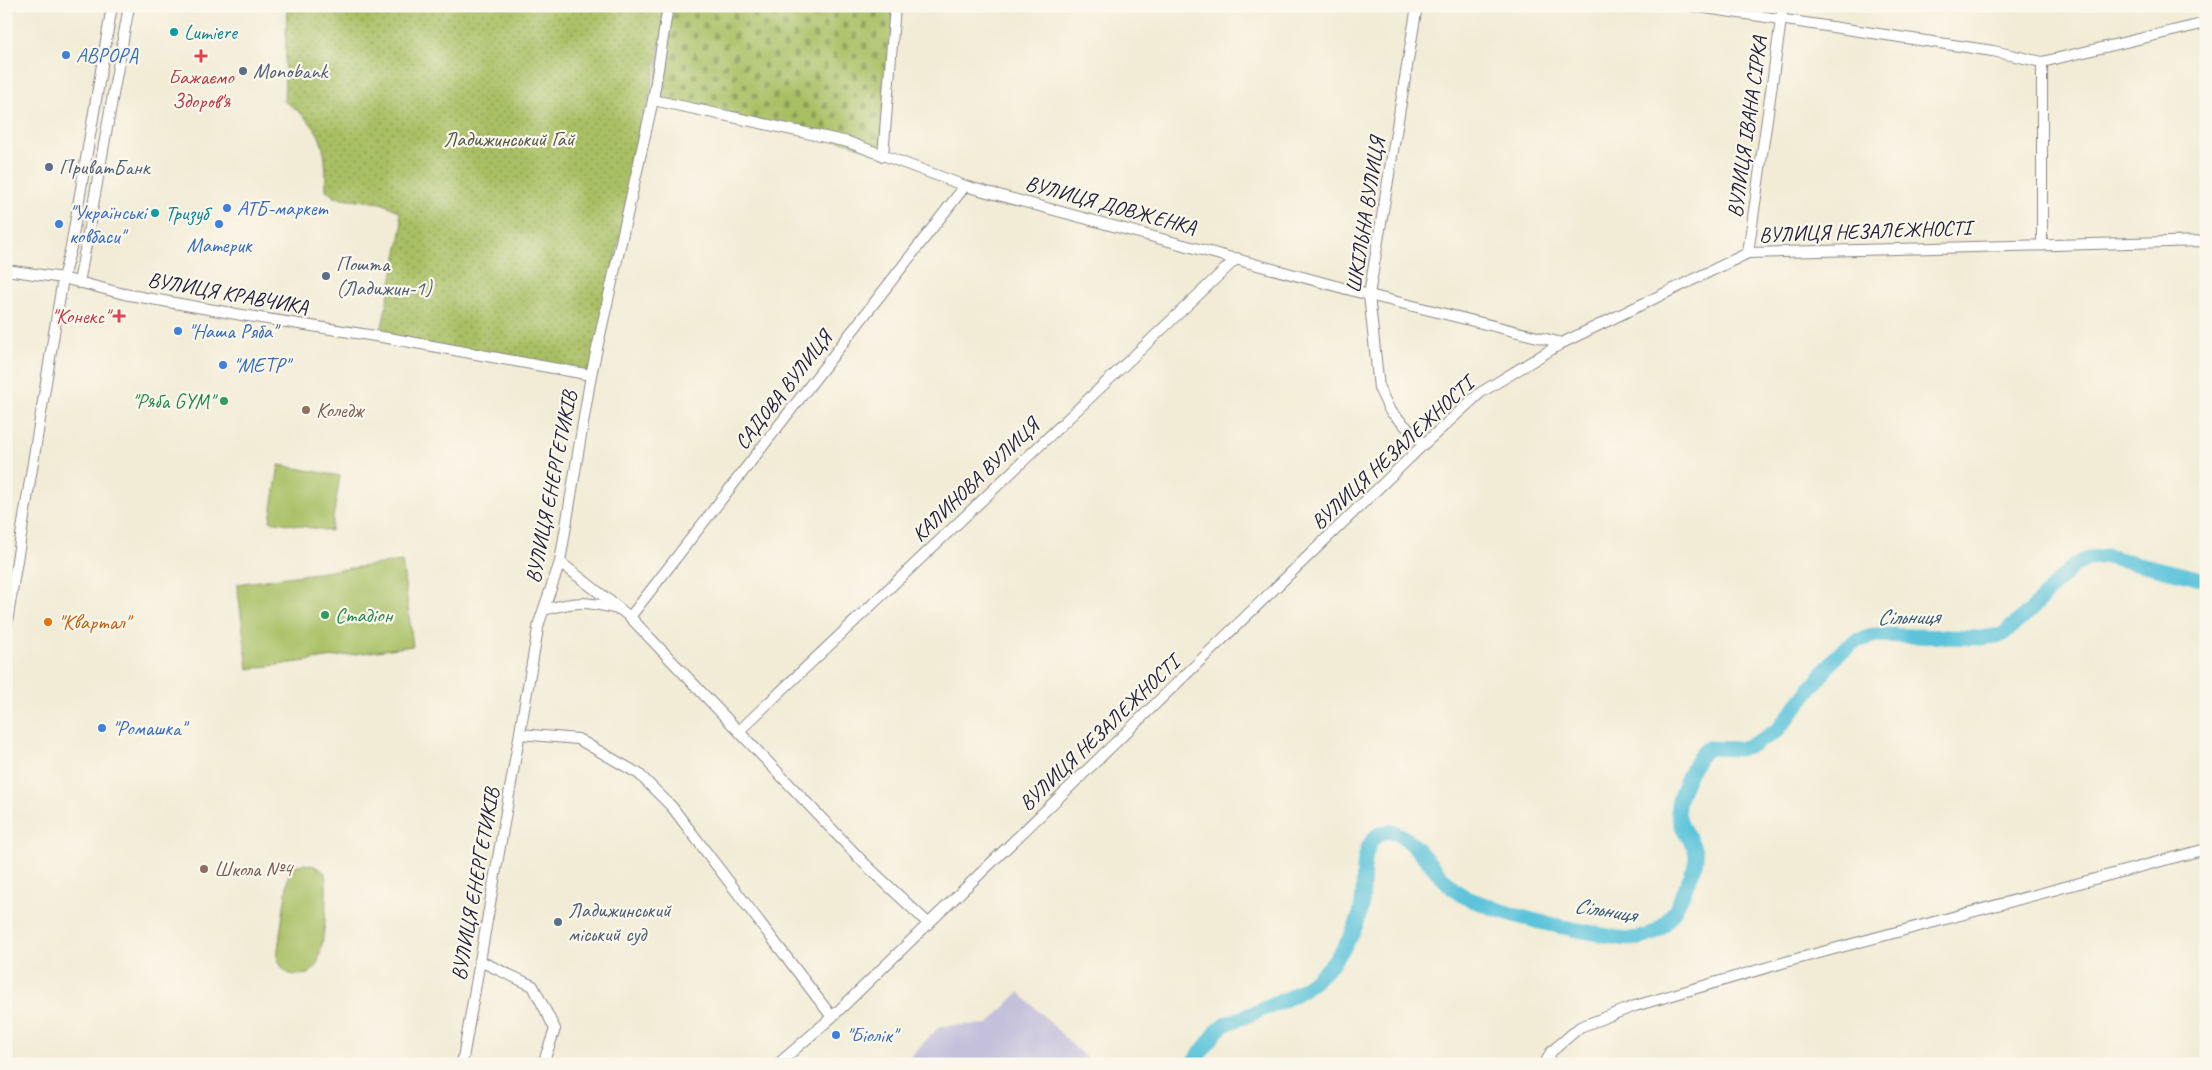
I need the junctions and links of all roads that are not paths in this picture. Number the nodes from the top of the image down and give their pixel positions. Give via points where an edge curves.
1 (112, 6) edge
2 (129, 6) edge
3 (668, 6) edge
4 (895, 6) edge
5 (1417, 6) edge
6 (1692, 6) edge
7 (1783, 6) edge
8 (1780, 21) junction
9 (2206, 23) edge
10 (2042, 62) junction
11 (103, 63) junction
12 (118, 66) junction
13 (653, 100) junction
14 (883, 156) junction
15 (965, 186) junction
16 (2206, 241) edge
17 (2042, 245) junction
18 (1748, 253) junction
19 (1237, 258) junction
20 (6, 270) edge
21 (63, 278) junction
22 (79, 283) junction
23 (1369, 295) junction
24 (1562, 343) junction
25 (591, 375) junction
26 (1424, 444) junction
27 (560, 562) junction
28 (544, 610) junction
29 (626, 614) junction
30 (6, 628) edge
31 (740, 730) junction
32 (520, 734) junction
33 (2206, 850) edge
34 (929, 924) junction
35 (480, 961) junction
36 (832, 1017) junction
37 (462, 1064) edge
38 (543, 1064) edge
39 (778, 1064) edge
40 (1545, 1064) edge

1 - 11 street
2 - 12 street
3 - 13 street, ВУЛИЦЯ ЕНЕРГЕТИКІВ
4 - 14 street
5 - 23 street, ШКІЛЬНА ВУЛИЦЯ
6 - 8 street
7 - 8 street, ВУЛИЦЯ ІВАНА СІРКА
8 - 10 street via 1993,51
8 - 18 street, ВУЛИЦЯ ІВАНА СІРКА
9 - 10 street
10 - 17 street
11 - 12 street
11 - 21 street
12 - 22 street
13 - 14 street, ВУЛИЦЯ ДОВЖЕНКА via 848,142
13 - 25 street, ВУЛИЦЯ ЕНЕРГЕТИКІВ
14 - 15 street, ВУЛИЦЯ ДОВЖЕНКА
15 - 19 street, ВУЛИЦЯ ДОВЖЕНКА
15 - 29 street, САДОВА ВУЛИЦЯ
16 - 17 street, ВУЛИЦЯ НЕЗАЛЕЖНОСТІ
17 - 18 street, ВУЛИЦЯ НЕЗАЛЕЖНОСТІ
18 - 24 street, ВУЛИЦЯ НЕЗАЛЕЖНОСТІ
19 - 23 street, ВУЛИЦЯ ДОВЖЕНКА
19 - 31 street, КАЛИНОВА ВУЛИЦЯ
20 - 21 street, ВУЛИЦЯ КРАВЧИКА
21 - 22 street, ВУЛИЦЯ КРАВЧИКА
21 - 30 street
22 - 25 street, ВУЛИЦЯ КРАВЧИКА via 224,312
23 - 24 street, ВУЛИЦЯ ДОВЖЕНКА
23 - 26 street, ШКІЛЬНА ВУЛИЦЯ via 1379,388 1390,411
24 - 26 street, ВУЛИЦЯ НЕЗАЛЕЖНОСТІ via 1480,393
25 - 27 street, ВУЛИЦЯ ЕНЕРГЕТИКІВ
26 - 34 street, ВУЛИЦЯ НЕЗАЛЕЖНОСТІ
27 - 28 street, ВУЛИЦЯ ЕНЕРГЕТИКІВ
27 - 29 street
28 - 29 street via 590,602
28 - 32 street, ВУЛИЦЯ ЕНЕРГЕТИКІВ
29 - 31 street
31 - 34 street via 865,864
32 - 35 street, ВУЛИЦЯ ЕНЕРГЕТИКІВ
32 - 36 street via 578,739 639,774 672,807
33 - 40 street via 1789,961 1635,1006 1580,1027 1551,1052
34 - 36 street, ВУЛИЦЯ НЕЗАЛЕЖНОСТІ
35 - 37 street, ВУЛИЦЯ ЕНЕРГЕТИКІВ
35 - 38 street via 533,986 556,1029
36 - 39 street, ВУЛИЦЯ НЕЗАЛЕЖНОСТІ

